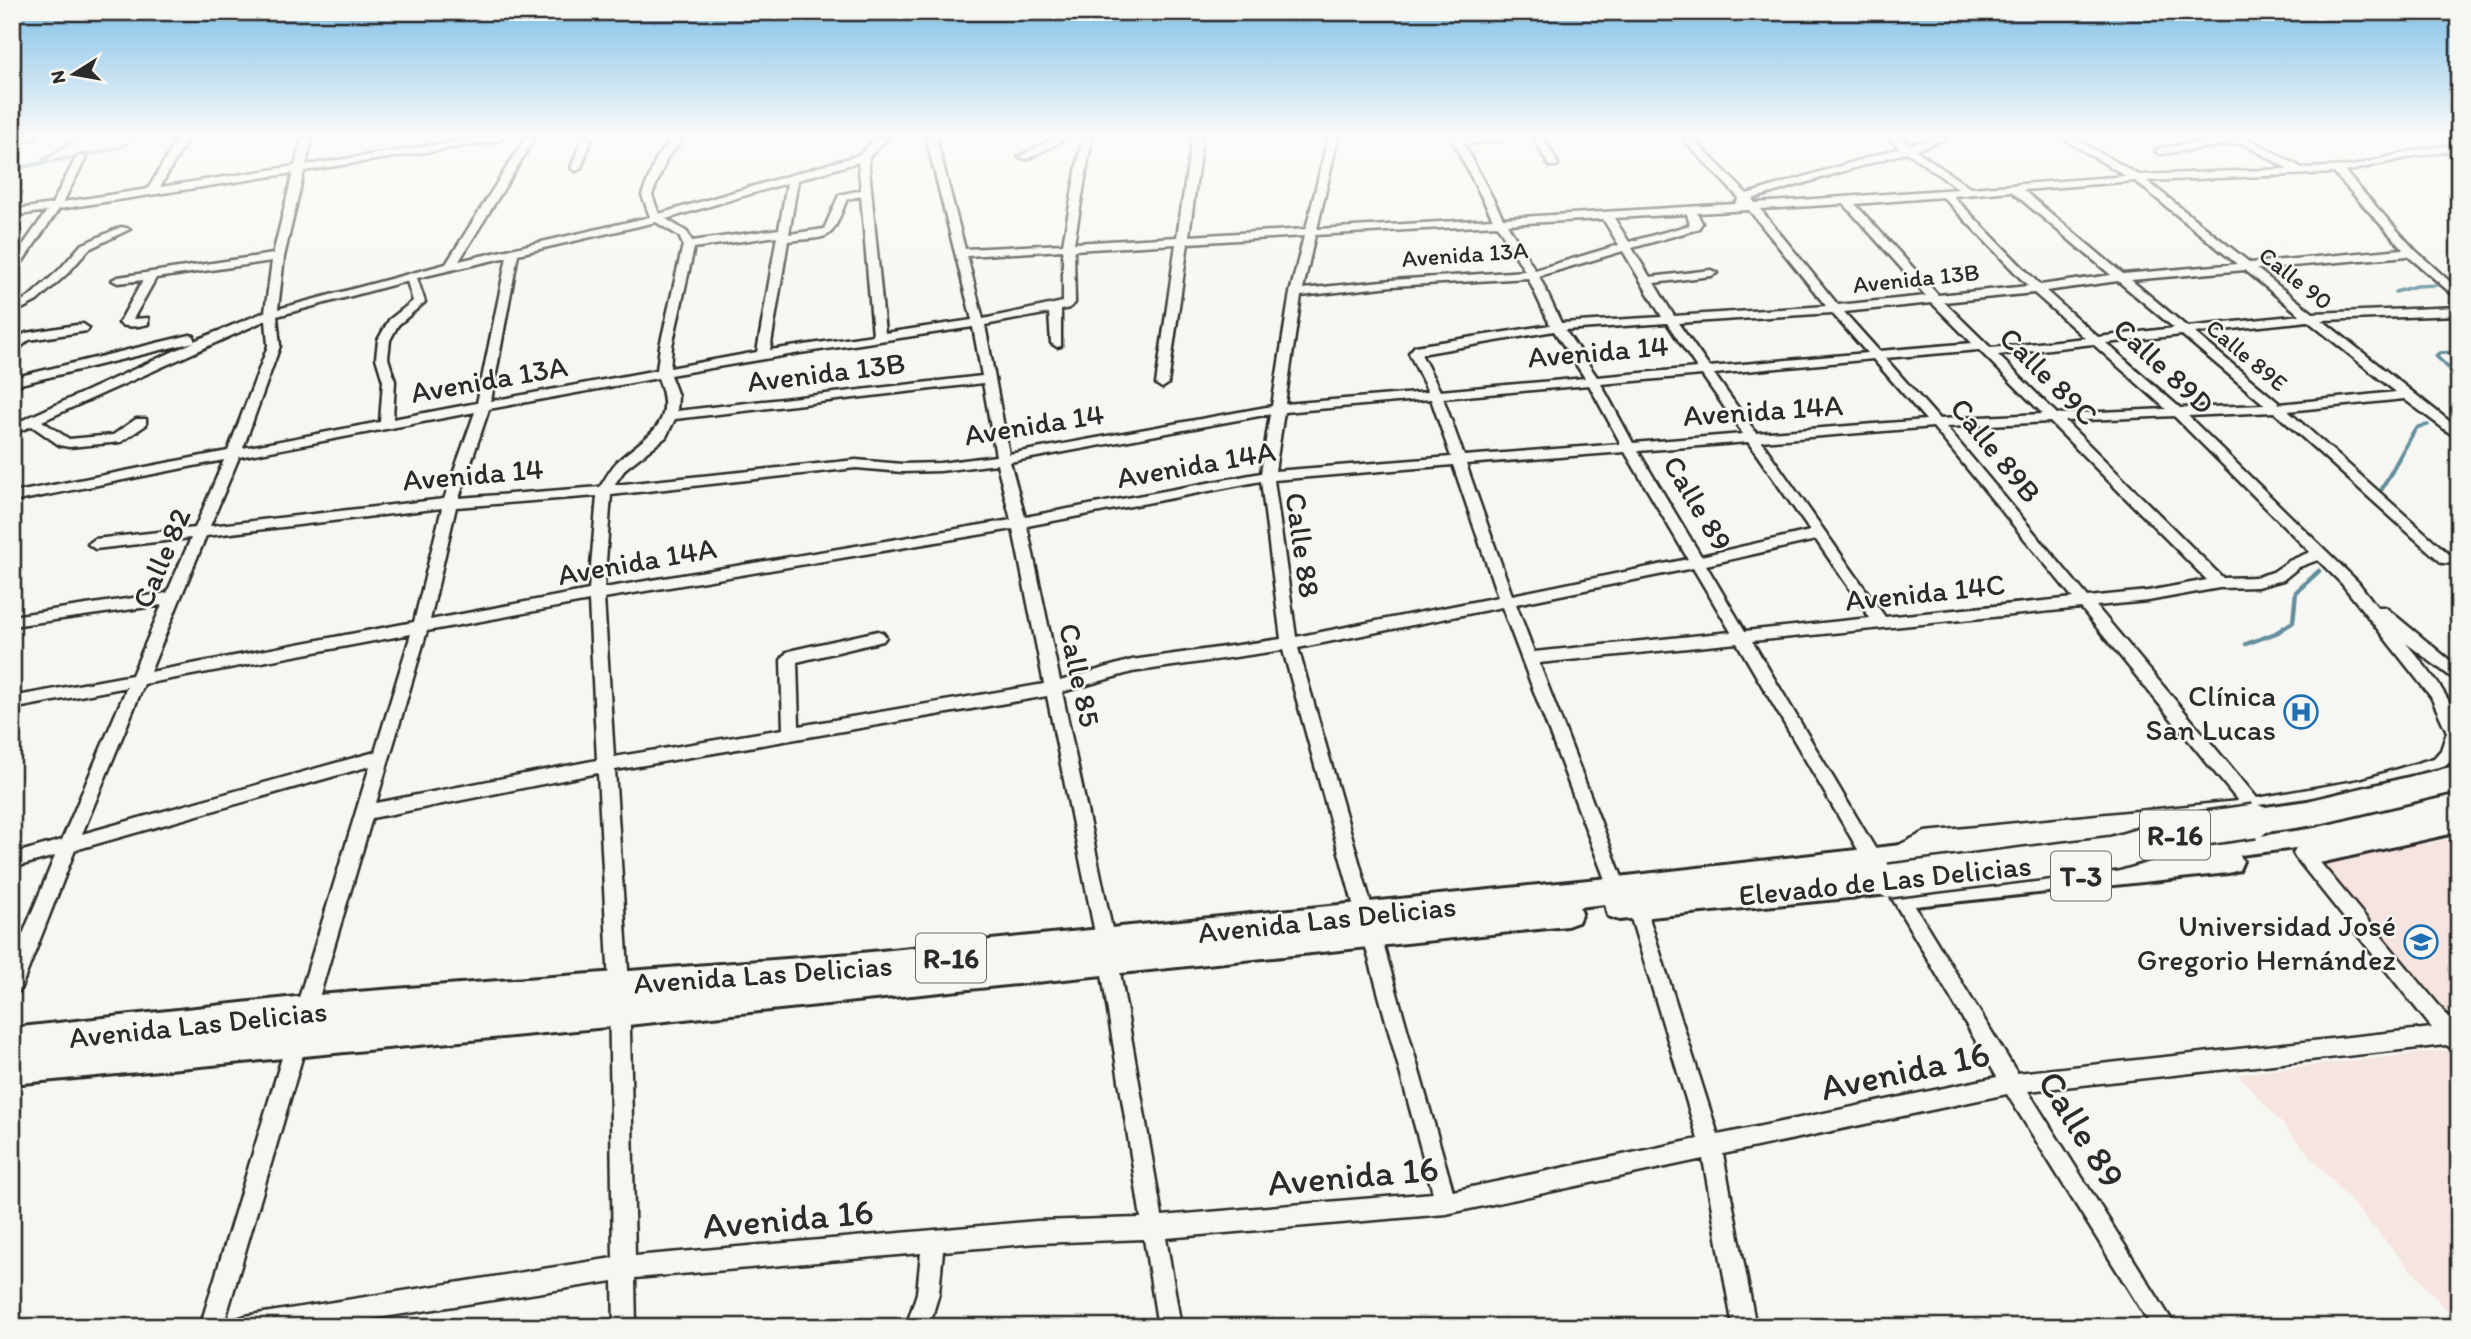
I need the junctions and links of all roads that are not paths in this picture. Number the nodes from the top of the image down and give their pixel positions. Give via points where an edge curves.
1 (59, 200) edge
2 (89, 200) edge
3 (291, 200) edge
4 (491, 200) edge
5 (649, 200) edge
6 (710, 200) edge
7 (789, 200) edge
8 (842, 200) edge
9 (867, 200) edge
10 (947, 200) edge
11 (1077, 200) edge
12 (1189, 200) edge
13 (1318, 200) edge
14 (1489, 200) edge
15 (1752, 200) edge
16 (1853, 200) edge
17 (1952, 200) edge
18 (2029, 200) edge
19 (2165, 200) edge
20 (2364, 200) edge
21 (1847, 201) junction
22 (1747, 202) junction
23 (56, 206) junction
24 (1690, 209) junction
25 (12, 214) edge
26 (1606, 214) junction
27 (654, 217) junction
28 (1499, 220) junction
29 (125, 229) dead end
30 (1311, 232) junction
31 (783, 235) junction
32 (1183, 241) junction
33 (689, 244) junction
34 (1069, 246) junction
35 (1625, 248) junction
36 (2411, 252) junction
37 (513, 253) junction
38 (961, 253) junction
39 (278, 257) junction
40 (450, 266) junction
41 (2247, 266) junction
42 (12, 269) edge
43 (1711, 273) dead end
44 (1532, 274) junction
45 (151, 276) junction
46 (411, 277) junction
47 (2123, 277) junction
48 (118, 281) dead end
49 (1646, 281) junction
50 (2036, 289) junction
51 (1296, 293) junction
52 (2459, 297) edge
53 (33, 299) junction
54 (1935, 299) junction
55 (12, 300) edge
56 (1055, 308) junction
57 (1835, 309) junction
58 (12, 311) edge
59 (2459, 311) edge
60 (271, 314) junction
61 (2312, 317) junction
62 (1668, 318) junction
63 (144, 321) dead end
64 (978, 322) junction
65 (240, 325) junction
66 (1557, 327) junction
67 (83, 328) dead end
68 (2184, 330) junction
69 (879, 336) junction
70 (2097, 340) junction
71 (1057, 342) dead end
72 (1985, 349) junction
73 (12, 351) edge
74 (763, 355) junction
75 (1877, 355) junction
76 (1703, 370) junction
77 (663, 374) junction
78 (988, 380) junction
79 (1593, 380) junction
80 (12, 382) edge
81 (1162, 384) dead end
82 (1435, 393) junction
83 (2403, 395) junction
84 (483, 407) junction
85 (2277, 408) junction
86 (1277, 409) junction
87 (2178, 413) junction
88 (670, 416) junction
89 (2052, 417) junction
90 (33, 421) junction
91 (141, 422) dead end
92 (386, 424) junction
93 (1936, 424) junction
94 (12, 430) edge
95 (2459, 436) edge
96 (1751, 437) junction
97 (1629, 447) junction
98 (234, 453) junction
99 (1003, 459) junction
100 (1456, 460) junction
101 (1267, 476) junction
102 (604, 491) junction
103 (12, 498) edge
104 (450, 503) junction
105 (1019, 523) junction
106 (200, 534) junction
107 (1819, 534) junction
108 (95, 544) dead end
109 (2319, 554) junction
110 (2453, 560) edge
111 (1698, 562) junction
112 (2347, 580) junction
113 (2219, 583) junction
114 (596, 594) junction
115 (172, 598) junction
116 (1507, 601) junction
117 (2082, 603) junction
118 (12, 621) edge
119 (1881, 623) junction
120 (421, 626) junction
121 (878, 636) dead end
122 (1742, 638) junction
123 (1289, 642) junction
124 (1528, 658) junction
125 (2459, 677) edge
126 (138, 680) junction
127 (2459, 685) edge
128 (1052, 689) junction
129 (2438, 694) junction
130 (12, 703) edge
131 (2459, 717) edge
132 (790, 734) junction
133 (382, 756) junction
134 (606, 765) junction
135 (2459, 778) edge
136 (2459, 799) edge
137 (2253, 806) junction
138 (366, 811) junction
139 (2459, 820) edge
140 (67, 848) junction
141 (2302, 853) junction
142 (12, 861) edge
143 (1888, 874) junction
144 (1627, 898) junction
145 (1368, 924) junction
146 (1107, 952) junction
147 (12, 985) edge
148 (618, 998) junction
149 (301, 1026) junction
150 (2456, 1038) edge
151 (12, 1043) edge
152 (12, 1068) edge
153 (2012, 1083) junction
154 (1711, 1147) junction
155 (1446, 1203) junction
156 (1154, 1228) junction
157 (933, 1241) junction
158 (623, 1268) junction
159 (211, 1327) edge
160 (245, 1327) edge
161 (625, 1327) edge
162 (917, 1327) edge
163 (1170, 1327) edge
164 (1745, 1327) edge
165 (2165, 1327) edge

1 - 23 street
2 - 23 street
3 - 39 street, Calle 82
4 - 40 street
5 - 27 street
6 - 27 street
7 - 31 street
8 - 31 street via 825,234
9 - 69 street
10 - 38 street, Calle 85
11 - 34 street
12 - 32 street
13 - 30 street, Calle 88
14 - 28 street, Calle 89
15 - 22 street
16 - 21 street
17 - 50 street, Calle 89D
18 - 47 street, Calle 89E
19 - 41 street, Calle 90
20 - 36 street
21 - 22 street
21 - 54 street, Calle 89C
22 - 24 street
22 - 57 street, Calle 89B
23 - 25 street
23 - 42 street
24 - 26 street
24 - 35 street, Avenida 13A via 1697,223 1694,227
26 - 28 street
26 - 35 street
27 - 33 street via 683,234
27 - 37 street
28 - 30 street
28 - 44 street, Calle 89
29 - 53 street via 85,247
30 - 32 street
30 - 51 street, Calle 88
31 - 33 street
31 - 74 street
32 - 34 street
32 - 81 street
33 - 77 street
34 - 38 street
34 - 56 street via 1069,303
35 - 44 street, Avenida 13A
35 - 49 street
36 - 41 street, Avenida 13B
36 - 52 street
37 - 40 street
37 - 84 street
38 - 64 street, Calle 85
39 - 45 street
39 - 60 street, Calle 82
40 - 46 street
41 - 47 street, Avenida 13B
41 - 61 street, Calle 90
43 - 49 street
44 - 51 street, Avenida 13A
44 - 66 street, Calle 89
45 - 48 street
45 - 63 street via 125,323
46 - 60 street
46 - 92 street via 419,302 393,323 384,340 382,358 389,381
47 - 50 street, Avenida 13B
47 - 68 street, Calle 89E
49 - 62 street
50 - 54 street, Avenida 13B
50 - 70 street, Calle 89D
51 - 86 street, Calle 88
53 - 55 street
53 - 58 street
54 - 57 street, Avenida 13B
54 - 72 street, Calle 89C
56 - 64 street, Avenida 13A
56 - 71 street
57 - 62 street, Avenida 13B
57 - 75 street, Calle 89B
59 - 61 street, Avenida 14
60 - 65 street
60 - 98 street, Calle 82 via 274,346
61 - 68 street, Avenida 14
61 - 83 street, Calle 90
62 - 66 street, Avenida 13B
62 - 76 street
64 - 69 street, Avenida 13A
64 - 78 street, Calle 85
65 - 80 street via 139,354
65 - 90 street
66 - 79 street, Calle 89
66 - 82 street, Avenida 13B via 1424,346 1415,353
67 - 73 street via 26,337
68 - 70 street, Avenida 14
68 - 85 street, Calle 89E
69 - 74 street, Avenida 13A
70 - 72 street, Avenida 14
70 - 87 street, Calle 89D
72 - 75 street, Avenida 14
72 - 89 street, Calle 89C
74 - 77 street, Avenida 13A
75 - 76 street, Avenida 14
75 - 93 street, Calle 89B
76 - 79 street, Avenida 14
76 - 96 street
77 - 84 street, Avenida 13A
77 - 88 street via 672,396
78 - 88 street, Avenida 13B
78 - 99 street, Calle 85
79 - 82 street, Avenida 14
79 - 97 street, Calle 89
82 - 86 street, Avenida 14
82 - 100 street
83 - 85 street, Avenida 14A
83 - 95 street, Calle 90
84 - 92 street, Avenida 13A
84 - 104 street
85 - 87 street, Avenida 14A
85 - 110 street, Calle 89E
86 - 99 street, Avenida 14
86 - 101 street, Calle 88
87 - 89 street, Avenida 14A
87 - 109 street, Calle 89D
88 - 102 street via 661,434 621,465
89 - 93 street, Avenida 14A
89 - 113 street, Calle 89C
90 - 91 street via 69,443 116,439
90 - 94 street
92 - 98 street, Avenida 13A
93 - 96 street, Avenida 14A
93 - 117 street, Calle 89B
96 - 97 street, Avenida 14A
96 - 107 street
97 - 100 street, Avenida 14A
97 - 111 street, Calle 89
98 - 103 street, Avenida 13A
98 - 106 street, Calle 82
99 - 102 street, Avenida 14 via 940,467 856,464
99 - 105 street, Calle 85
100 - 101 street, Avenida 14A
100 - 116 street
101 - 105 street, Avenida 14A
101 - 123 street, Calle 88
102 - 104 street, Avenida 14
102 - 114 street
104 - 106 street, Avenida 14
104 - 120 street
105 - 114 street, Avenida 14A
105 - 128 street, Calle 85
106 - 108 street, Avenida 14
106 - 115 street, Calle 82
107 - 111 street
107 - 119 street
109 - 112 street, Calle 89D
109 - 113 street, Avenida 14C via 2278,576
111 - 116 street
111 - 122 street, Calle 89
112 - 125 street
112 - 129 street
113 - 117 street, Avenida 14C
114 - 120 street, Avenida 14A
114 - 134 street
115 - 118 street
115 - 126 street, Calle 82
116 - 123 street
116 - 124 street
117 - 119 street, Avenida 14C
117 - 137 street, Calle 89B
119 - 122 street, Avenida 14C
120 - 126 street, Avenida 14A
120 - 133 street
121 - 132 street via 789,660
122 - 124 street, Avenida 14C
122 - 143 street, Calle 89
123 - 128 street via 1132,666
123 - 145 street, Calle 88
124 - 144 street
126 - 130 street, Avenida 14A
126 - 140 street, Calle 82
127 - 129 street
128 - 132 street
128 - 146 street, Calle 85
129 - 131 street
129 - 137 street, R-16 via 2455,732 2440,764 2361,787
132 - 134 street
133 - 138 street
133 - 140 street
134 - 138 street
134 - 148 street
135 - 143 main road, Elevado de Las Delicias / R-16, bridge via 2311,813 2192,830 2114,853
136 - 143 main road, Elevado de Las Delicias / R-16 via 2329,832 2205,847 2107,837 2069,838
137 - 143 street, R-16 via 1924,839
138 - 149 street
139 - 141 main road, T-3
140 - 142 street
140 - 147 street, Calle 82
141 - 143 main road, T-3
141 - 150 street
143 - 144 main road, R-16
143 - 144 main road, Elevado de Las Delicias / R-16 via 1700,899
143 - 153 street, Calle 89
144 - 145 main road, R-16
144 - 154 street
145 - 146 main road, R-16
145 - 155 street, Calle 88
146 - 148 main road, R-16
146 - 156 street, Calle 85
148 - 149 main road, R-16
148 - 158 street
149 - 151 main road, Avenida Las Delicias / R-16
149 - 152 main road, R-16
149 - 159 street
150 - 153 street, Avenida 16
153 - 154 street, Avenida 16
153 - 165 street, Calle 89
154 - 155 street, Avenida 16
154 - 164 street
155 - 156 street, Avenida 16
156 - 157 street, Avenida 16
156 - 163 street, Calle 85
157 - 158 street, Avenida 16
157 - 162 street via 928,1293
158 - 160 street, Avenida 16
158 - 161 street

